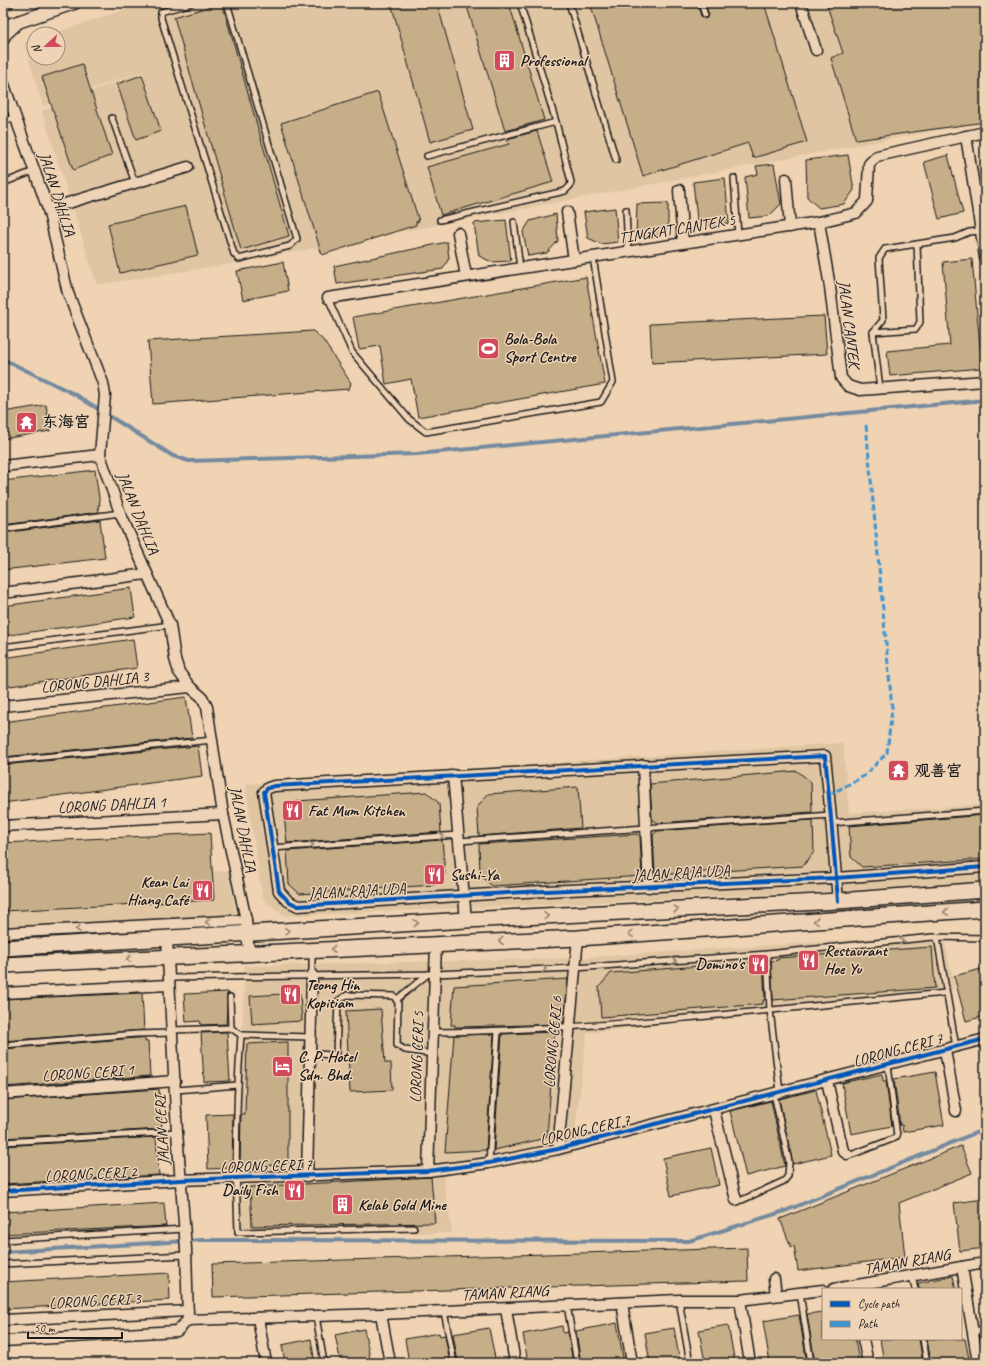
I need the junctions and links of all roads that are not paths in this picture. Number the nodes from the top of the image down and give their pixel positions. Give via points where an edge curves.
1 (7, 3) edge
2 (74, 3) edge
3 (191, 3) edge
4 (227, 3) edge
5 (520, 3) edge
6 (569, 3) edge
7 (700, 3) edge
8 (801, 3) edge
9 (3, 4) edge
10 (704, 15) dead end
11 (18, 22) junction
12 (3, 27) edge
13 (3, 38) edge
14 (816, 50) dead end
15 (3, 82) edge
16 (16, 117) junction
17 (112, 118) dead end
18 (3, 121) edge
19 (556, 122) junction
20 (985, 132) edge
21 (966, 136) junction
22 (427, 156) dead end
23 (616, 160) dead end
24 (188, 167) dead end
25 (34, 171) junction
26 (734, 178) dead end
27 (786, 179) dead end
28 (3, 183) edge
29 (135, 183) junction
30 (678, 190) dead end
31 (48, 209) junction
32 (626, 210) dead end
33 (567, 212) dead end
34 (440, 220) dead end
35 (514, 222) dead end
36 (819, 222) junction
37 (790, 227) junction
38 (980, 231) junction
39 (458, 232) dead end
40 (738, 235) junction
41 (683, 243) junction
42 (917, 244) junction
43 (628, 251) junction
44 (985, 256) edge
45 (593, 257) junction
46 (574, 260) junction
47 (520, 268) junction
48 (466, 276) junction
49 (328, 298) joint
50 (873, 332) junction
51 (985, 381) edge
52 (880, 388) junction
53 (100, 455) junction
54 (3, 466) edge
55 (120, 513) junction
56 (3, 529) edge
57 (146, 574) junction
58 (3, 593) edge
59 (170, 624) junction
60 (3, 647) edge
61 (190, 687) junction
62 (3, 706) edge
63 (213, 740) junction
64 (3, 762) edge
65 (643, 765) junction
66 (453, 775) junction
67 (985, 811) edge
68 (223, 814) junction
69 (831, 819) junction
70 (3, 826) edge
71 (647, 828) junction
72 (458, 838) junction
73 (272, 848) junction
74 (985, 867) edge
75 (836, 878) junction
76 (649, 887) junction
77 (985, 890) edge
78 (464, 896) junction
79 (838, 901) junction
80 (985, 909) edge
81 (466, 920) junction
82 (247, 927) junction
83 (3, 933) edge
84 (937, 937) junction
85 (578, 938) junction
86 (985, 938) edge
87 (168, 939) junction
88 (436, 944) junction
89 (3, 948) edge
90 (311, 950) junction
91 (249, 953) junction
92 (767, 954) junction
93 (168, 958) junction
94 (3, 965) edge
95 (575, 968) junction
96 (431, 974) junction
97 (312, 976) junction
98 (169, 982) junction
99 (3, 993) edge
100 (945, 993) junction
101 (230, 997) dead end
102 (396, 1000) junction
103 (770, 1010) junction
104 (570, 1026) junction
105 (231, 1028) junction
106 (498, 1031) junction
107 (172, 1032) junction
108 (433, 1032) junction
109 (241, 1035) junction
110 (310, 1037) junction
111 (985, 1040) edge
112 (3, 1045) edge
113 (956, 1047) junction
114 (944, 1050) junction
115 (310, 1053) junction
116 (433, 1054) junction
117 (888, 1065) junction
118 (827, 1081) junction
119 (175, 1085) junction
120 (238, 1085) junction
121 (777, 1093) junction
122 (3, 1094) edge
123 (714, 1110) junction
124 (956, 1111) dead end
125 (177, 1132) junction
126 (3, 1142) edge
127 (558, 1149) junction
128 (847, 1154) joint
129 (489, 1163) junction
130 (428, 1171) junction
131 (307, 1176) junction
132 (236, 1179) junction
133 (180, 1180) junction
134 (3, 1191) edge
135 (736, 1200) joint
136 (414, 1228) dead end
137 (184, 1231) junction
138 (3, 1240) edge
139 (186, 1252) junction
140 (3, 1264) edge
141 (985, 1264) edge
142 (962, 1267) junction
143 (912, 1276) junction
144 (774, 1279) dead end
145 (854, 1288) edge
146 (915, 1288) edge
147 (822, 1290) edge
148 (800, 1293) junction
149 (776, 1295) junction
150 (679, 1300) junction
151 (740, 1300) junction
152 (622, 1303) junction
153 (567, 1305) junction
154 (506, 1308) junction
155 (444, 1311) junction
156 (381, 1314) junction
157 (188, 1316) junction
158 (316, 1316) junction
159 (258, 1318) junction
160 (3, 1320) edge
161 (985, 1329) edge
162 (973, 1332) junction
163 (864, 1340) edge
164 (923, 1340) edge
165 (3, 1341) edge
166 (266, 1363) edge
167 (324, 1363) edge
168 (390, 1363) edge
169 (454, 1363) edge
170 (515, 1363) edge
171 (577, 1363) edge
172 (632, 1363) edge
173 (690, 1363) edge
174 (750, 1363) edge
175 (811, 1363) edge
176 (868, 1363) edge
177 (927, 1363) edge
178 (978, 1363) edge

1 - 9 street
2 - 11 street
3 - 4 lane via 161,12 161,18 234,254 239,259 290,246 297,239
5 - 19 lane
6 - 23 lane
7 - 10 lane
8 - 14 street
11 - 12 street
11 - 13 street
15 - 16 street, JALAN DAHLIA
16 - 18 lane
16 - 25 street, JALAN DAHLIA
17 - 29 lane
19 - 22 lane
19 - 34 lane via 570,186 564,191
20 - 21 street, TINGKAT CANTEK 5
21 - 36 street, TINGKAT CANTEK 5 via 877,156 869,164 866,201 856,213
21 - 38 street
24 - 29 street
25 - 28 lane
25 - 31 street, JALAN DAHLIA
26 - 40 lane
27 - 37 street
29 - 31 street
30 - 41 street
31 - 53 street, JALAN DAHLIA via 68,293 103,383 105,395
32 - 43 lane
33 - 46 street
35 - 47 lane
36 - 37 street, TINGKAT CANTEK 5
36 - 52 street, JALAN CANTEK via 841,378 848,386 860,390
37 - 40 street, TINGKAT CANTEK 5
38 - 42 lane
38 - 44 street
39 - 48 street
40 - 41 street, TINGKAT CANTEK 5
41 - 43 street, TINGKAT CANTEK 5
42 - 50 lane via 885,249 879,258 883,320
42 - 50 lane via 920,322 916,329
43 - 45 street, TINGKAT CANTEK 5
45 - 46 street, TINGKAT CANTEK 5
45 - 49 lane via 613,382 601,402 426,432 409,419 352,352
46 - 47 street, TINGKAT CANTEK 5
47 - 48 street, TINGKAT CANTEK 5
48 - 49 street, TINGKAT CANTEK 5
50 - 52 lane
51 - 52 street, JALAN CANTEK
53 - 54 street
53 - 55 street, JALAN DAHLIA
55 - 56 lane
55 - 57 street, JALAN DAHLIA
57 - 58 street
57 - 59 street, JALAN DAHLIA
59 - 60 lane
59 - 61 street, JALAN DAHLIA via 179,672
61 - 62 street, LORONG DAHLIA 3
61 - 63 street, JALAN DAHLIA via 202,697 207,708
63 - 64 lane
63 - 68 street, JALAN DAHLIA
65 - 66 street, JALAN RAJA UDA
65 - 69 street, JALAN RAJA UDA via 825,756
65 - 71 street
66 - 72 street
66 - 73 street, JALAN RAJA UDA via 268,788 264,792
67 - 69 lane
68 - 70 street, LORONG DAHLIA 1
68 - 82 street, JALAN DAHLIA
69 - 71 lane
69 - 75 street
71 - 72 lane
71 - 76 street
73 -> 72 lane
72 - 78 street
73 - 78 street, JALAN RAJA UDA via 279,891 288,901 298,906
74 - 75 street, JALAN RAJA UDA
75 - 76 street, JALAN RAJA UDA
75 - 79 street
76 - 78 street, JALAN RAJA UDA
77 - 79 main road
78 - 81 street
81 -> 79 main road
80 -> 85 main road
82 -> 81 main road
82 -> 83 street
82 - 87 main road
82 - 91 street, JALAN DAHLIA
84 - 86 lane
92 -> 84 lane
84 - 100 lane
85 -> 88 main road
85 - 95 street, LORONG CERI 6
87 - 89 main road
87 - 93 street, JALAN CERI
88 -> 90 main road
88 - 96 street, LORONG CERI 5
90 - 91 main road
90 - 97 lane
91 - 93 main road
95 -> 92 lane
92 - 103 lane
93 -> 94 main road
93 - 98 street, JALAN CERI
96 -> 95 lane
95 - 104 street, LORONG CERI 6
96 - 97 lane
96 - 102 lane
96 - 108 street, LORONG CERI 5
97 - 98 lane
97 - 110 street
98 - 99 street
98 - 107 street, JALAN CERI
100 - 103 lane
100 - 113 lane
101 - 105 lane
102 - 115 lane via 394,996 347,996 338,1001 336,1054
102 - 116 lane via 397,1045 405,1050
103 - 104 lane
103 - 121 lane
104 - 106 lane
104 - 127 street, LORONG CERI 6
105 - 107 lane
105 - 109 lane
106 - 108 lane
106 - 129 lane
107 - 112 lane
107 - 119 street, JALAN CERI
108 - 116 street, LORONG CERI 5
109 - 110 lane
109 - 120 lane
110 - 115 street
111 - 113 street, LORONG CERI 7
113 - 114 street, LORONG CERI 7
114 - 117 street, LORONG CERI 7
114 - 124 street
115 - 131 street
116 - 130 street, LORONG CERI 5
117 - 118 street, LORONG CERI 7
117 - 128 lane via 897,1136 851,1155
118 - 121 street, LORONG CERI 7
118 - 128 street via 843,1150
119 - 120 lane
119 - 122 street, LORONG CERI 1
119 - 125 street, JALAN CERI
120 - 132 lane
121 - 123 street, LORONG CERI 7
121 - 135 lane via 789,1162 788,1176 784,1182 742,1200
123 - 127 street, LORONG CERI 7
123 - 135 street
125 - 126 lane
125 - 133 street, JALAN CERI
127 - 129 street, LORONG CERI 7
129 - 130 street, LORONG CERI 7
130 - 131 street, LORONG CERI 7
131 - 132 street, LORONG CERI 7
132 - 133 street, LORONG CERI 7
132 - 136 lane via 238,1232
133 - 134 street, LORONG CERI 2
133 - 137 street, JALAN CERI
137 - 138 lane
137 - 139 street, JALAN CERI
139 - 140 lane
139 - 157 street, JALAN CERI
141 - 142 street, TAMAN RIANG
142 - 143 street, TAMAN RIANG
142 - 162 street
143 - 145 street, TAMAN RIANG
143 - 146 lane
144 - 149 street
147 - 148 street, TAMAN RIANG
148 - 149 street, TAMAN RIANG
148 - 175 lane
149 - 151 street, TAMAN RIANG
150 - 151 street, TAMAN RIANG
150 - 152 street, TAMAN RIANG
150 - 173 lane
151 - 174 street
152 - 153 street, TAMAN RIANG
152 - 172 street
153 - 154 street, TAMAN RIANG
153 - 171 lane
154 - 155 street, TAMAN RIANG
154 - 170 street
155 - 156 street, TAMAN RIANG
155 - 169 lane
156 - 158 street, TAMAN RIANG
156 - 168 street
157 - 159 street, TAMAN RIANG
157 - 160 street, LORONG CERI 3
157 - 165 street via 177,1331
158 - 159 street, TAMAN RIANG
158 - 167 lane
159 - 166 street
161 - 162 lane
162 - 178 street
163 - 176 street
164 - 177 lane

